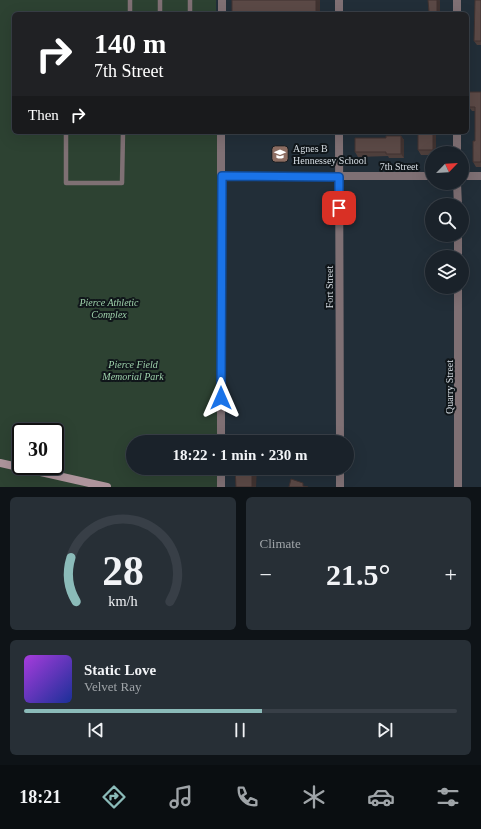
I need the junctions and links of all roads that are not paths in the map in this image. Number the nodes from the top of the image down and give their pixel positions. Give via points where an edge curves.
1 (130, 0) edge
2 (160, 0) edge
3 (190, 0) edge
4 (222, 0) edge
5 (339, 0) edge
6 (457, 0) edge
7 (130, 12) edge
8 (160, 12) edge
9 (190, 12) edge
10 (222, 12) edge
11 (339, 12) edge
12 (457, 12) edge
13 (66, 134) edge
14 (122, 134) edge
15 (222, 134) edge
16 (339, 134) edge
17 (457, 134) edge
18 (457, 146) edge
19 (222, 176) junction
20 (425, 176) edge
21 (469, 176) edge
22 (481, 176) edge
23 (339, 177) junction
24 (458, 294) edge
25 (221, 435) edge
26 (340, 435) edge
27 (0, 463) edge
28 (221, 475) edge
29 (340, 475) edge
30 (107, 487) edge
31 (221, 487) edge
32 (340, 487) edge
33 (458, 487) edge

1 - 7 lane
2 - 8 lane
3 - 9 lane
4 - 10 street
5 - 11 street
6 - 12 street
13 - 14 lane via 66,183 122,183
15 - 19 street
16 - 23 street, Fort Street
17 - 18 street
19 - 23 street, 7th Street
19 - 25 street
20 - 23 street, 7th Street
21 - 22 street
23 - 26 street, Fort Street
24 - 33 street, Quarry Street
27 - 30 street
28 - 31 street
29 - 32 street

